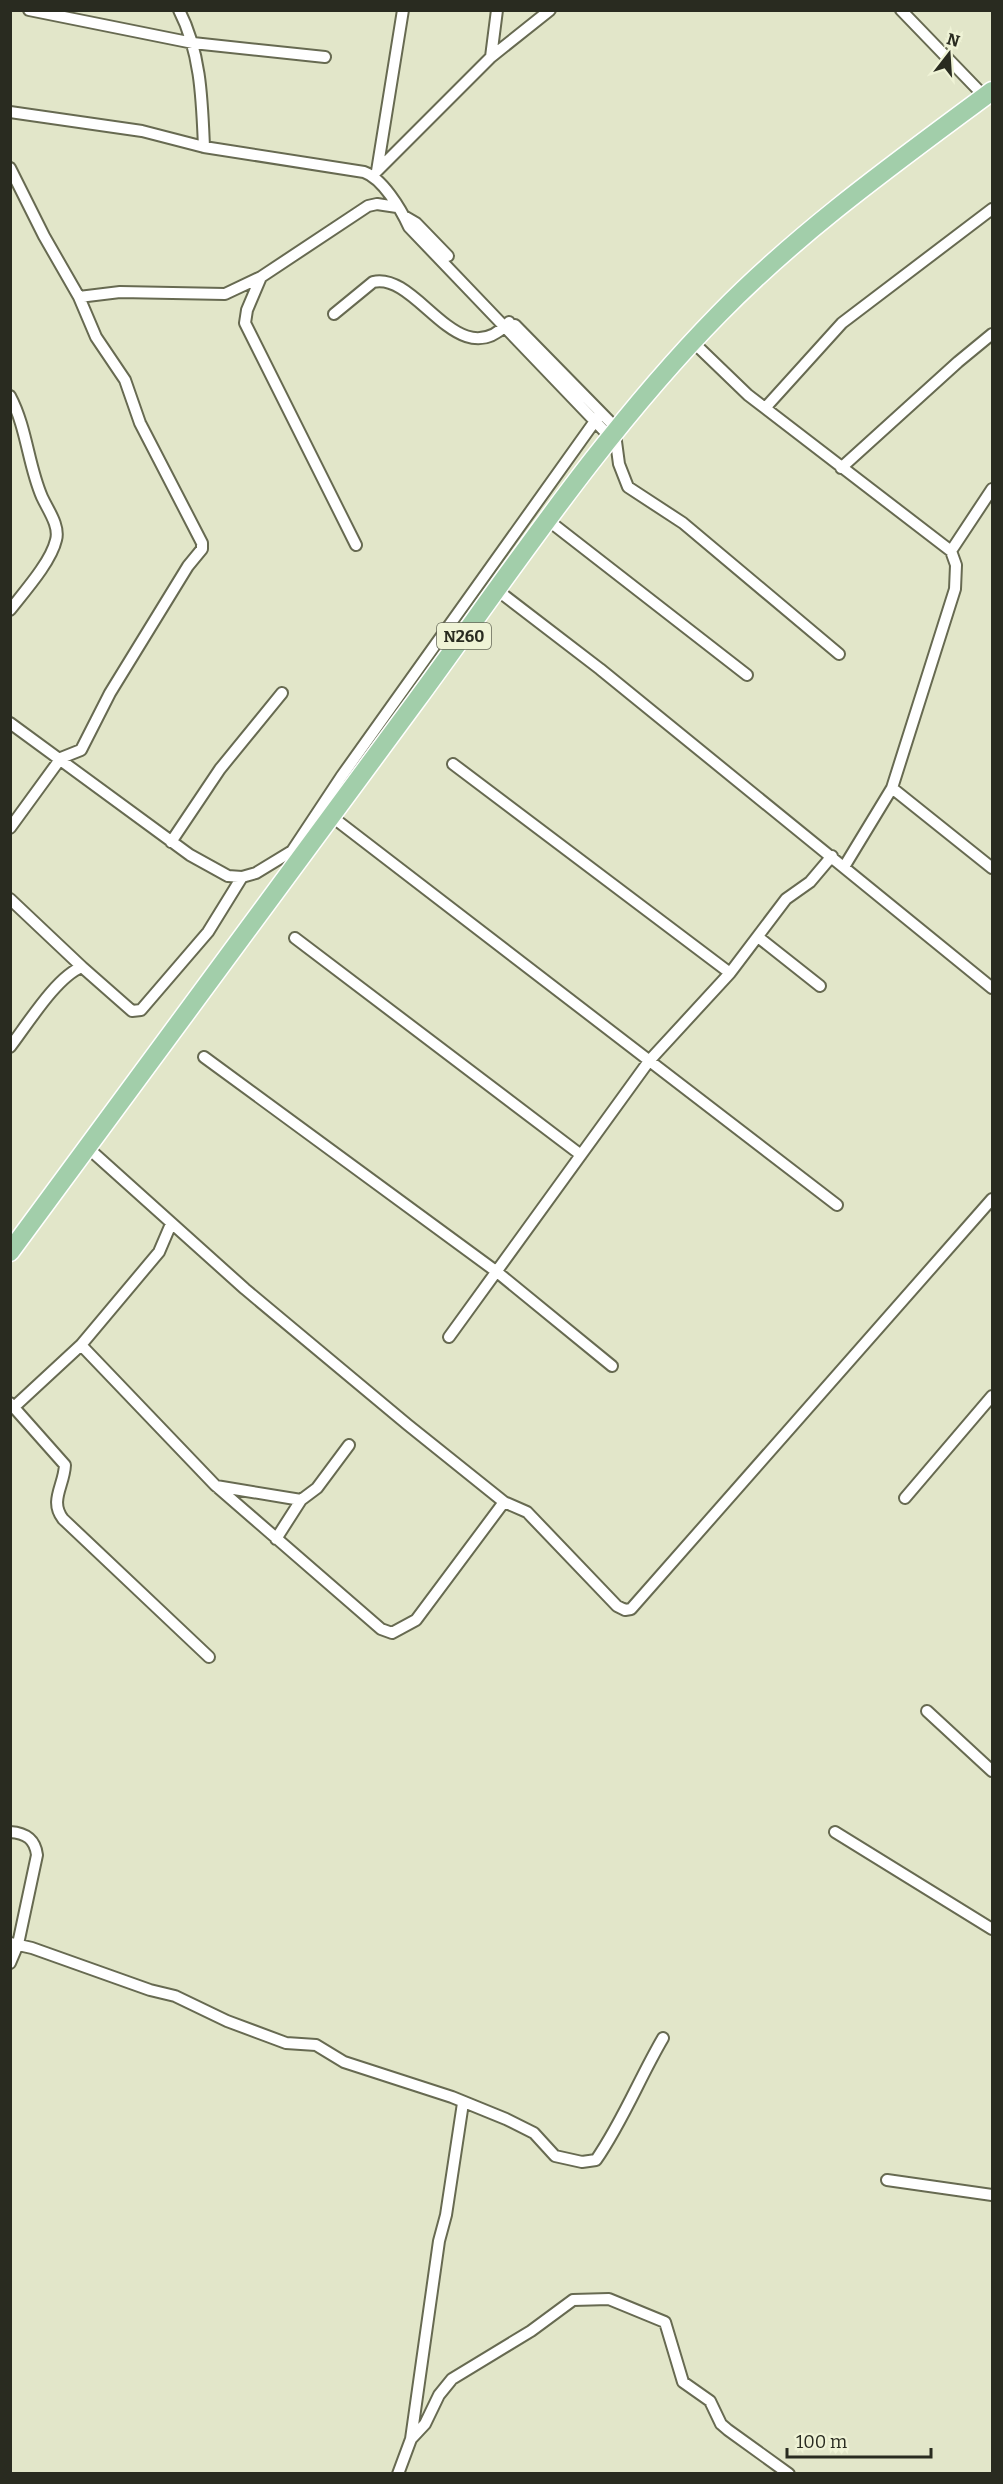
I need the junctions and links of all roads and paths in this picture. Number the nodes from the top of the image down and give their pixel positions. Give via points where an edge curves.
1 (29, 10) edge
2 (179, 10) edge
3 (403, 10) edge
4 (497, 10) edge
5 (550, 10) edge
6 (901, 10) edge
7 (193, 43) junction
8 (325, 57) dead end
9 (491, 57) junction
10 (989, 94) edge
11 (10, 112) edge
12 (204, 147) junction
13 (10, 168) edge
14 (375, 174) junction
15 (993, 209) edge
16 (401, 211) junction
17 (261, 277) junction
18 (79, 297) junction
19 (334, 314) dead end
20 (508, 323) junction
21 (993, 334) edge
22 (693, 342) junction
23 (10, 396) edge
24 (766, 407) junction
25 (14, 409) edge
26 (597, 418) junction
27 (614, 434) junction
28 (841, 468) junction
29 (993, 489) edge
30 (549, 521) junction
31 (356, 545) dead end
32 (951, 551) junction
33 (497, 590) junction
34 (10, 610) edge
35 (839, 654) dead end
36 (747, 675) dead end
37 (282, 693) dead end
38 (10, 723) edge
39 (61, 758) junction
40 (453, 765) dead end
41 (892, 788) junction
42 (331, 816) junction
43 (10, 828) edge
44 (316, 837) junction
45 (171, 842) junction
46 (292, 851) junction
47 (832, 856) junction
48 (844, 867) junction
49 (993, 868) edge
50 (242, 877) junction
51 (10, 899) edge
52 (758, 937) junction
53 (295, 938) dead end
54 (82, 967) junction
55 (730, 973) junction
56 (820, 986) dead end
57 (993, 988) edge
58 (10, 1047) edge
59 (204, 1057) dead end
60 (649, 1061) junction
61 (88, 1148) junction
62 (581, 1155) junction
63 (991, 1203) edge
64 (837, 1205) dead end
65 (171, 1224) junction
66 (10, 1252) edge
67 (496, 1272) junction
68 (449, 1337) dead end
69 (81, 1345) junction
70 (612, 1366) dead end
71 (993, 1396) edge
72 (12, 1405) edge
73 (349, 1445) dead end
74 (215, 1485) junction
75 (905, 1498) dead end
76 (301, 1500) junction
77 (504, 1502) junction
78 (276, 1539) junction
79 (209, 1657) dead end
80 (927, 1711) dead end
81 (993, 1771) edge
82 (10, 1832) edge
83 (835, 1832) dead end
84 (993, 1929) edge
85 (14, 1943) edge
86 (10, 1963) edge
87 (663, 2038) dead end
88 (463, 2103) junction
89 (887, 2180) dead end
90 (993, 2195) edge
91 (411, 2439) junction
92 (398, 2474) edge
93 (789, 2474) edge

1 - 7 street
2 - 7 street
3 - 14 street
4 - 9 street
5 - 9 street
6 - 10 street
7 - 8 street
7 - 12 street via 202,95
9 - 14 street
10 - 22 main road, N260 via 864,187 778,258
11 - 12 street via 142,131
12 - 14 street
13 - 18 street
14 - 16 street
15 - 24 street via 842,323
16 - 17 street via 376,204 368,206
16 - 20 street
17 - 18 street via 225,294 112,292
17 - 31 street via 245,323
18 - 39 street via 96,337 125,380 140,423 202,549 110,693 81,750
19 - 20 street via 379,280 395,285 473,339 488,338
20 - 26 street
21 - 28 street
22 - 24 street via 729,379
22 - 27 main road, N260
23 - 25 street
24 - 28 street
25 - 34 street via 57,537
26 - 27 street
26 - 46 street
27 - 30 main road, N260
27 - 35 street via 628,487 682,523
28 - 32 street
29 - 32 street
30 - 33 main road, N260
30 - 36 street
32 - 41 street via 956,565 955,589
33 - 42 main road, N260
33 - 47 street
37 - 45 street via 220,770
38 - 39 street
39 - 43 street
39 - 45 street
40 - 55 street
41 - 48 street
41 - 49 street
42 - 44 main road, N260
42 - 60 street
44 - 46 street
44 - 61 main road, N260
45 - 50 street via 211,868
46 - 50 street
47 - 48 street
47 - 52 street via 810,882 786,899
48 - 57 street
50 - 54 street via 208,932 141,1011 132,1011
51 - 54 street
52 - 55 street
52 - 56 street
53 - 62 street
54 - 58 street via 50,995
55 - 60 street
59 - 67 street
60 - 62 street
60 - 64 street
61 - 65 street
61 - 66 main road, N260
62 - 67 street
63 - 77 street via 631,1609 617,1606 527,1512
65 - 69 street via 159,1252
65 - 77 street
67 - 68 street
67 - 70 street
69 - 72 street
69 - 74 street
71 - 75 street
72 - 79 street via 65,1466 56,1501 63,1519
73 - 76 street via 317,1488
74 - 76 street
74 - 78 street
76 - 78 street
77 - 78 street via 416,1620 392,1633 381,1629
80 - 81 street
82 - 85 street via 29,1837 36,1844 37,1855
83 - 84 street
85 - 86 street
85 - 88 street via 175,1996 226,2021 280,2040 316,2045 344,2062
87 - 88 street via 620,2125 590,2163 555,2156 534,2133
88 - 91 street via 446,2215 438,2241
89 - 90 street
91 - 92 street
91 - 93 street via 425,2424 444,2386 460,2372 531,2331 573,2300 603,2298 665,2322 682,2382 710,2401 728,2430

